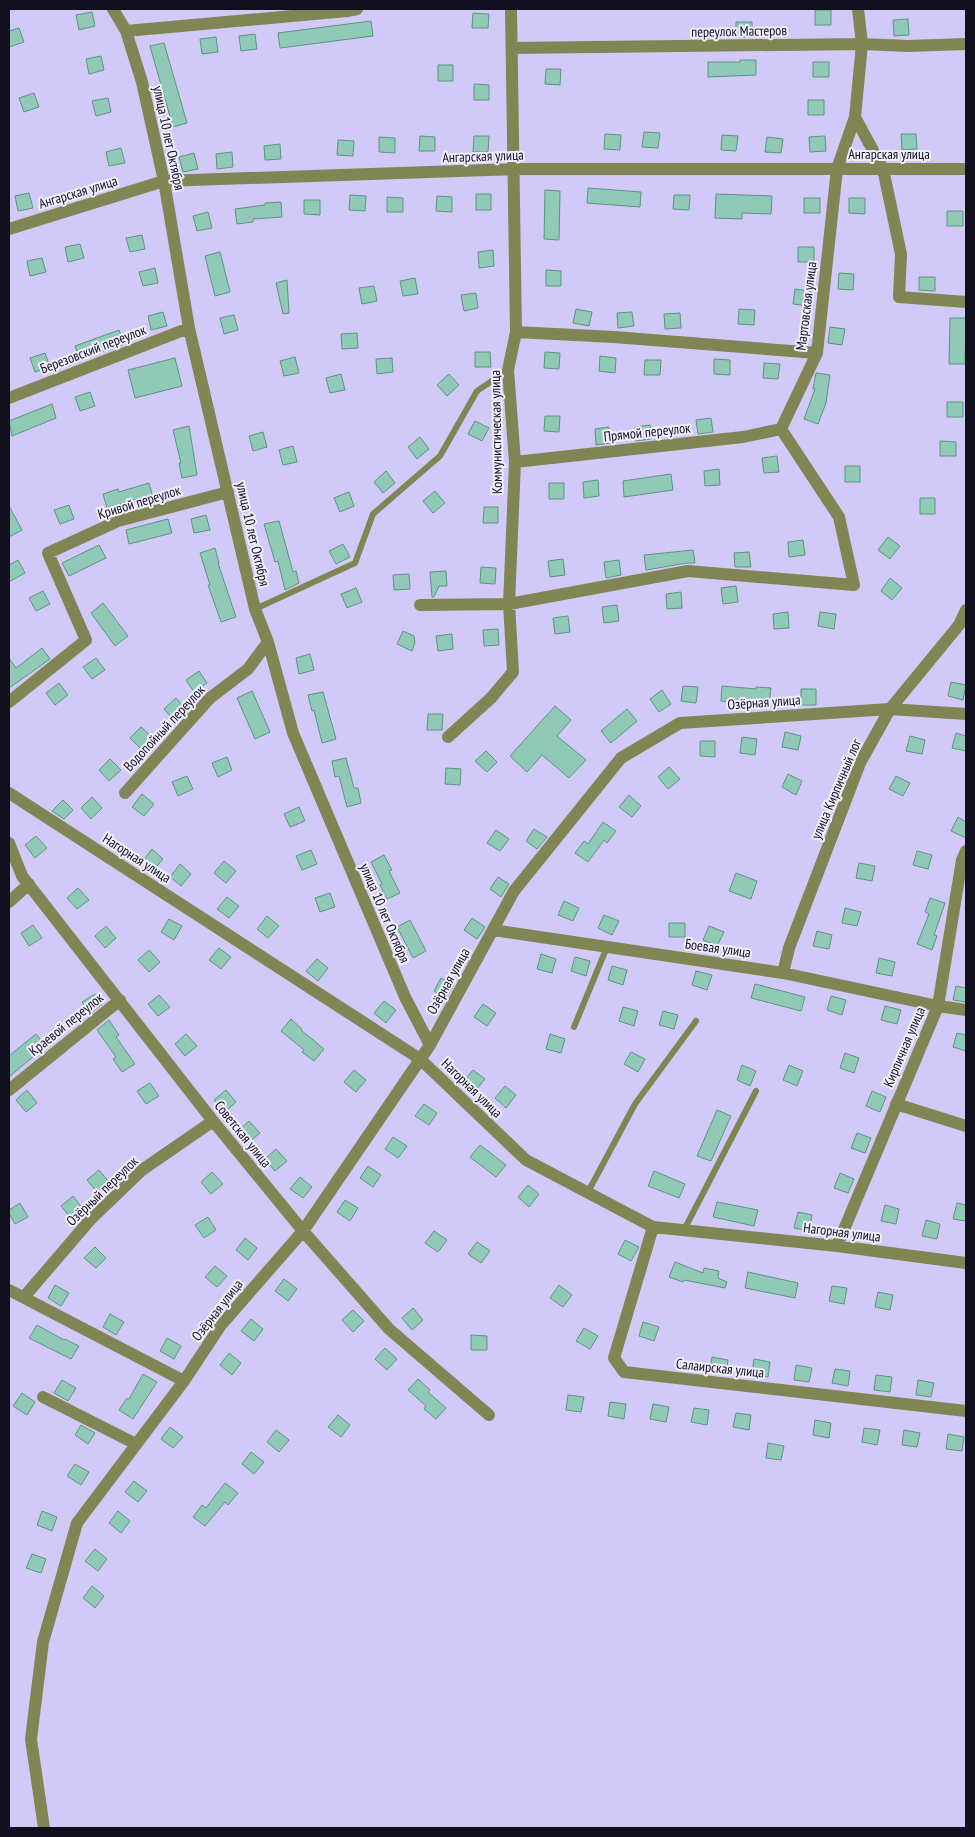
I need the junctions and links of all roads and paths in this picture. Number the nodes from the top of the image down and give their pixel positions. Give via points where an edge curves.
1 (113, 9) edge
2 (357, 9) edge
3 (510, 9) edge
4 (858, 9) edge
5 (126, 31) junction
6 (862, 44) junction
7 (966, 44) edge
8 (512, 48) junction
9 (855, 117) junction
10 (514, 169) junction
11 (837, 169) junction
12 (883, 169) junction
13 (966, 169) edge
14 (164, 181) junction
15 (9, 229) edge
16 (966, 302) edge
17 (189, 328) junction
18 (516, 332) junction
19 (817, 353) junction
20 (508, 370) junction
21 (9, 398) edge
22 (781, 428) junction
23 (514, 462) junction
24 (228, 492) junction
25 (420, 604) dead end
26 (509, 604) junction
27 (255, 609) junction
28 (966, 610) edge
29 (268, 642) junction
30 (9, 702) edge
31 (890, 708) junction
32 (966, 714) edge
33 (448, 737) dead end
34 (9, 793) edge
35 (125, 793) dead end
36 (9, 843) edge
37 (966, 851) edge
38 (29, 884) junction
39 (9, 902) edge
40 (493, 930) junction
41 (607, 947) junction
42 (783, 973) junction
43 (120, 1000) junction
44 (938, 1006) junction
45 (966, 1010) edge
46 (696, 1021) dead end
47 (574, 1027) dead end
48 (430, 1045) junction
49 (420, 1060) junction
50 (9, 1090) edge
51 (756, 1091) dead end
52 (896, 1104) junction
53 (213, 1122) junction
54 (966, 1126) edge
55 (588, 1192) junction
56 (653, 1227) junction
57 (684, 1230) junction
58 (303, 1231) junction
59 (837, 1246) junction
60 (966, 1263) edge
61 (9, 1290) edge
62 (24, 1297) junction
63 (184, 1381) junction
64 (43, 1397) dead end
65 (966, 1412) edge
66 (489, 1415) dead end
67 (136, 1444) junction
68 (44, 1828) edge

1 - 5 street, улица 10 лет Октября
2 - 5 street
3 - 8 street, Коммунистическая улица
4 - 6 street, Мартовская улица
5 - 14 street, улица 10 лет Октября via 142,82
6 - 7 street, переулок Мастеров
6 - 8 street, переулок Мастеров
6 - 9 street, Мартовская улица
8 - 10 street, Коммунистическая улица
9 - 11 street, Мартовская улица
9 - 12 street
10 - 11 street, Ангарская улица
10 - 14 street, Ангарская улица
10 - 18 street, Коммунистическая улица
11 - 12 street, Ангарская улица
11 - 19 street, Мартовская улица
12 - 13 street, Ангарская улица
12 - 16 street via 901,254 898,297
14 - 15 street, Ангарская улица
14 - 17 street, улица 10 лет Октября
17 - 21 street, Березовский переулок
17 - 24 street, улица 10 лет Октября
18 - 19 street
18 - 20 street, Коммунистическая улица
19 - 22 street, Мартовская улица
20 - 23 street, Коммунистическая улица
20 - 27 lane via 477,391 440,456 373,514 355,563
22 - 23 street, Прямой переулок via 743,437
22 - 26 street via 839,517 854,585 688,571
23 - 26 street, Коммунистическая улица
24 - 27 street, улица 10 лет Октября
24 - 30 street, Кривой переулок via 118,521 48,553 86,640
25 - 26 street
26 - 33 street, Коммунистическая улица via 514,672
27 - 29 street, улица 10 лет Октября
28 - 31 street, улица Кирпичный лог via 959,625
29 - 35 street, Водопойный переулок via 248,669 210,698
29 - 48 street, улица 10 лет Октября via 293,733 405,997
31 - 32 street, Озёрная улица
31 - 40 street, Озёрная улица via 680,723 621,758 514,891
31 - 42 street, улица Кирпичный лог via 860,763 788,948
34 - 49 street, Нагорная улица
36 - 38 street, Советская улица via 22,876
37 - 44 street, Кирпичная улица
38 - 39 street
38 - 43 street, Советская улица
40 - 41 street, Боевая улица
40 - 48 street, Озёрная улица
41 - 42 street, Боевая улица
41 - 47 lane
42 - 44 street, Боевая улица
43 - 50 street, Краевой переулок
43 - 53 street, Советская улица
44 - 45 street, Боевая улица
44 - 52 street, Кирпичная улица
46 - 55 lane via 635,1104
48 - 49 street, Озёрная улица
49 - 55 street, Нагорная улица via 526,1160
49 - 58 street, Озёрная улица
51 - 57 lane
52 - 54 street
52 - 59 street, Кирпичная улица
53 - 58 street, Советская улица
53 - 62 street, Озёрный переулок via 142,1170 90,1220
55 - 56 street, Нагорная улица
56 - 57 street, Нагорная улица
56 - 65 street, Салаирская улица via 614,1358 624,1372
57 - 59 street, Нагорная улица
58 - 63 street, Озёрная улица via 221,1324
58 - 66 street, Советская улица via 390,1329
59 - 60 street, Нагорная улица
61 - 62 street
62 - 63 street
63 - 67 street, Озёрная улица
64 - 67 street
67 - 68 street, Озёрная улица via 77,1523 43,1642 31,1739

